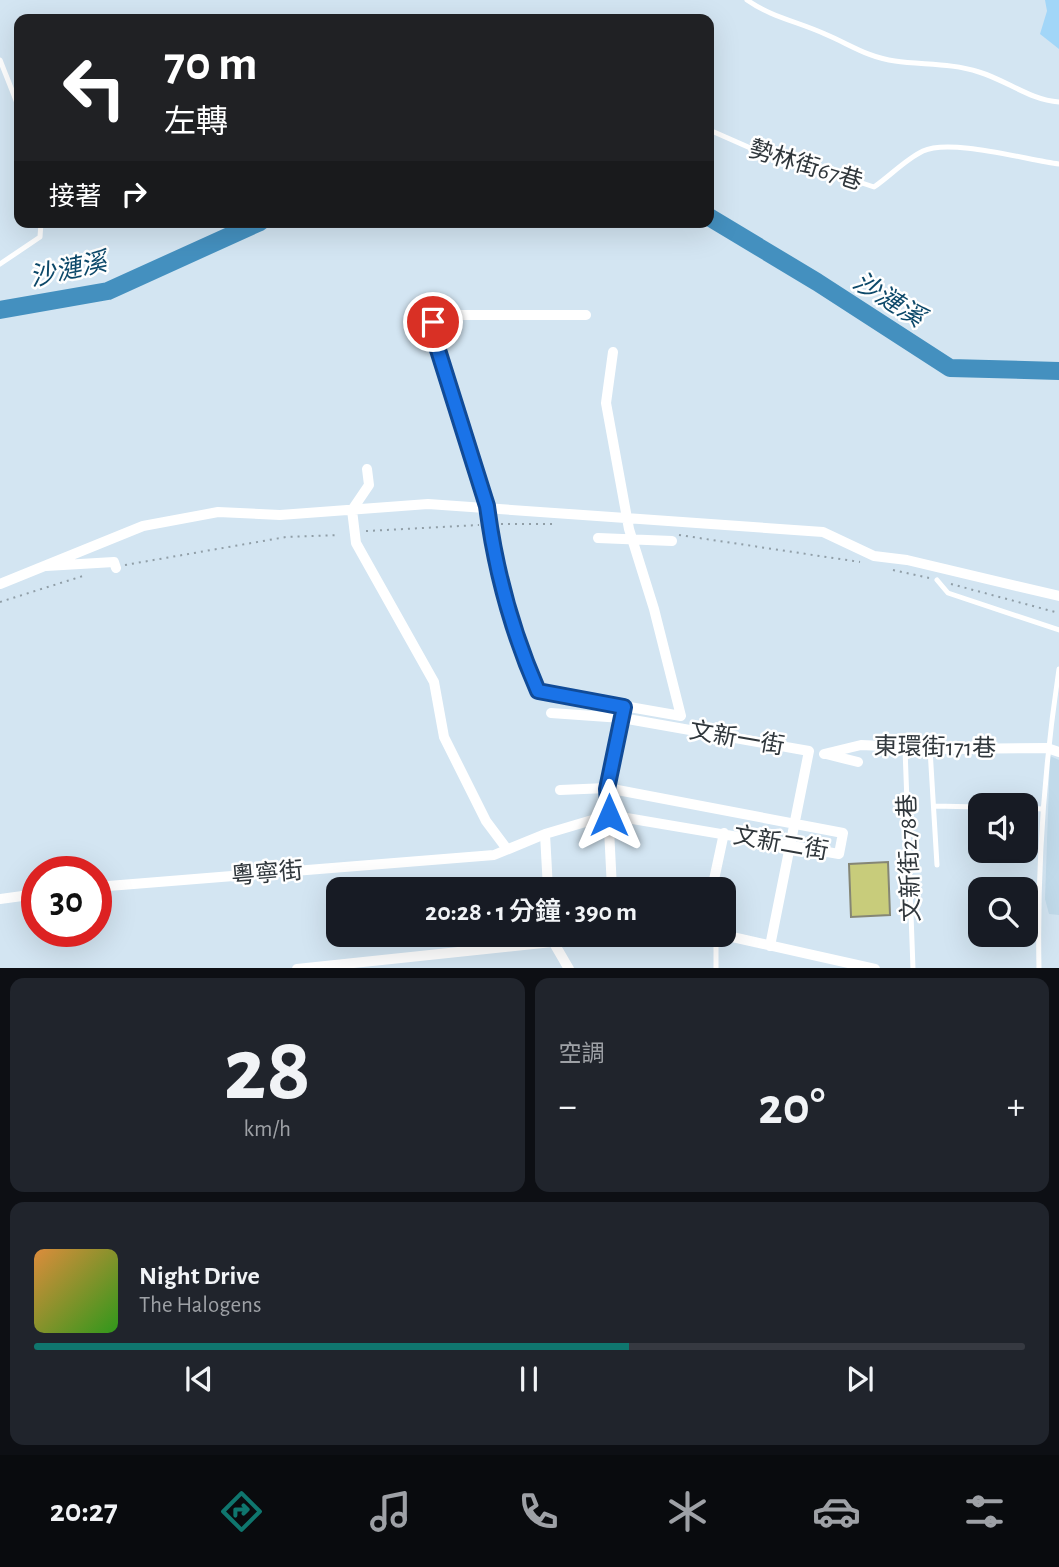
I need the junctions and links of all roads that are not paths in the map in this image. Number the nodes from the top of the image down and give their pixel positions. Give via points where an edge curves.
1 (747, 0) edge
2 (0, 61) edge
3 (14, 96) edge
4 (1059, 102) edge
5 (714, 132) edge
6 (1059, 164) edge
7 (41, 228) edge
8 (0, 264) edge
9 (586, 315) dead end
10 (613, 352) dead end
11 (368, 469) dead end
12 (487, 506) junction
13 (352, 510) junction
14 (626, 517) junction
15 (632, 537) junction
16 (598, 538) dead end
17 (675, 538) road end
18 (46, 566) junction
19 (116, 568) road end
20 (937, 580) road end
21 (0, 584) edge
22 (1059, 596) edge
23 (1059, 630) edge
24 (1059, 669) edge
25 (551, 713) dead end
26 (623, 713) junction
27 (905, 748) junction
28 (930, 748) junction
29 (1047, 748) junction
30 (809, 751) junction
31 (1059, 752) edge
32 (824, 754) junction
33 (858, 762) dead end
34 (607, 789) junction
35 (560, 790) dead end
36 (934, 806) junction
37 (968, 807) edge
38 (1038, 809) edge
39 (1042, 809) junction
40 (609, 815) junction
41 (795, 823) junction
42 (724, 833) junction
43 (545, 834) junction
44 (790, 846) junction
45 (507, 849) junction
46 (937, 865) dead end
47 (547, 877) edge
48 (612, 877) edge
49 (715, 877) edge
50 (112, 886) edge
51 (21, 896) edge
52 (0, 899) edge
53 (736, 938) edge
54 (770, 946) junction
55 (492, 947) edge
56 (556, 947) edge
57 (717, 947) edge
58 (386, 963) edge
59 (830, 964) edge
60 (297, 968) edge
61 (569, 968) edge
62 (716, 968) edge
63 (875, 968) edge
64 (913, 968) edge
65 (1039, 968) edge

1 - 4 lane via 778,18 824,33 873,57 929,61 980,72 1046,101
2 - 3 lane
5 - 6 lane, 勢林街67巷 via 782,162 874,187 925,150 987,148 1018,159
7 - 8 lane via 40,237
9 - 12 street via 461,315 433,322
10 - 14 street via 606,403
11 - 13 street via 369,485
12 - 13 street via 428,504
12 - 14 street
12 - 26 street via 522,655 538,691
13 - 18 street via 281,515 218,512 143,526
13 - 45 street via 356,543 434,682 444,737 486,821
14 - 15 street
14 - 22 street via 823,532 874,556
15 - 16 street
15 - 17 street
15 - 26 street via 681,716
18 - 19 street via 114,562
18 - 21 street
20 - 23 lane via 948,593
24 - 29 lane
25 - 26 street, 文新一街
26 - 30 street, 文新一街
26 - 34 street
27 - 28 street, 東環街171巷
27 - 32 street, 東環街171巷 via 861,745
27 - 64 lane, 文新街278巷
28 - 29 street, 東環街171巷
28 - 36 lane
29 - 31 street, 東環街171巷
29 - 39 lane
30 - 32 street
30 - 41 street, 文新一街
32 - 33 street
34 - 35 street, 文新二街
34 - 40 street
34 - 41 street, 文新二街
36 - 37 lane
36 - 46 lane
38 - 39 lane
39 - 65 lane
40 - 42 street, 文新二街
40 - 43 street, 文新二街
40 - 48 street
41 - 44 street, 文新一街
41 - 44 street, 文新二街 via 844,833 839,855
42 - 44 street, 文新二街
42 - 49 street
43 - 45 street, 粵寧街
43 - 47 street
44 - 54 street, 文新一街
45 - 50 street, 粵寧街 via 494,855
51 - 52 street
53 - 54 street
54 - 59 street
55 - 58 street
56 - 61 street
57 - 62 lane
58 - 60 street
59 - 63 street

